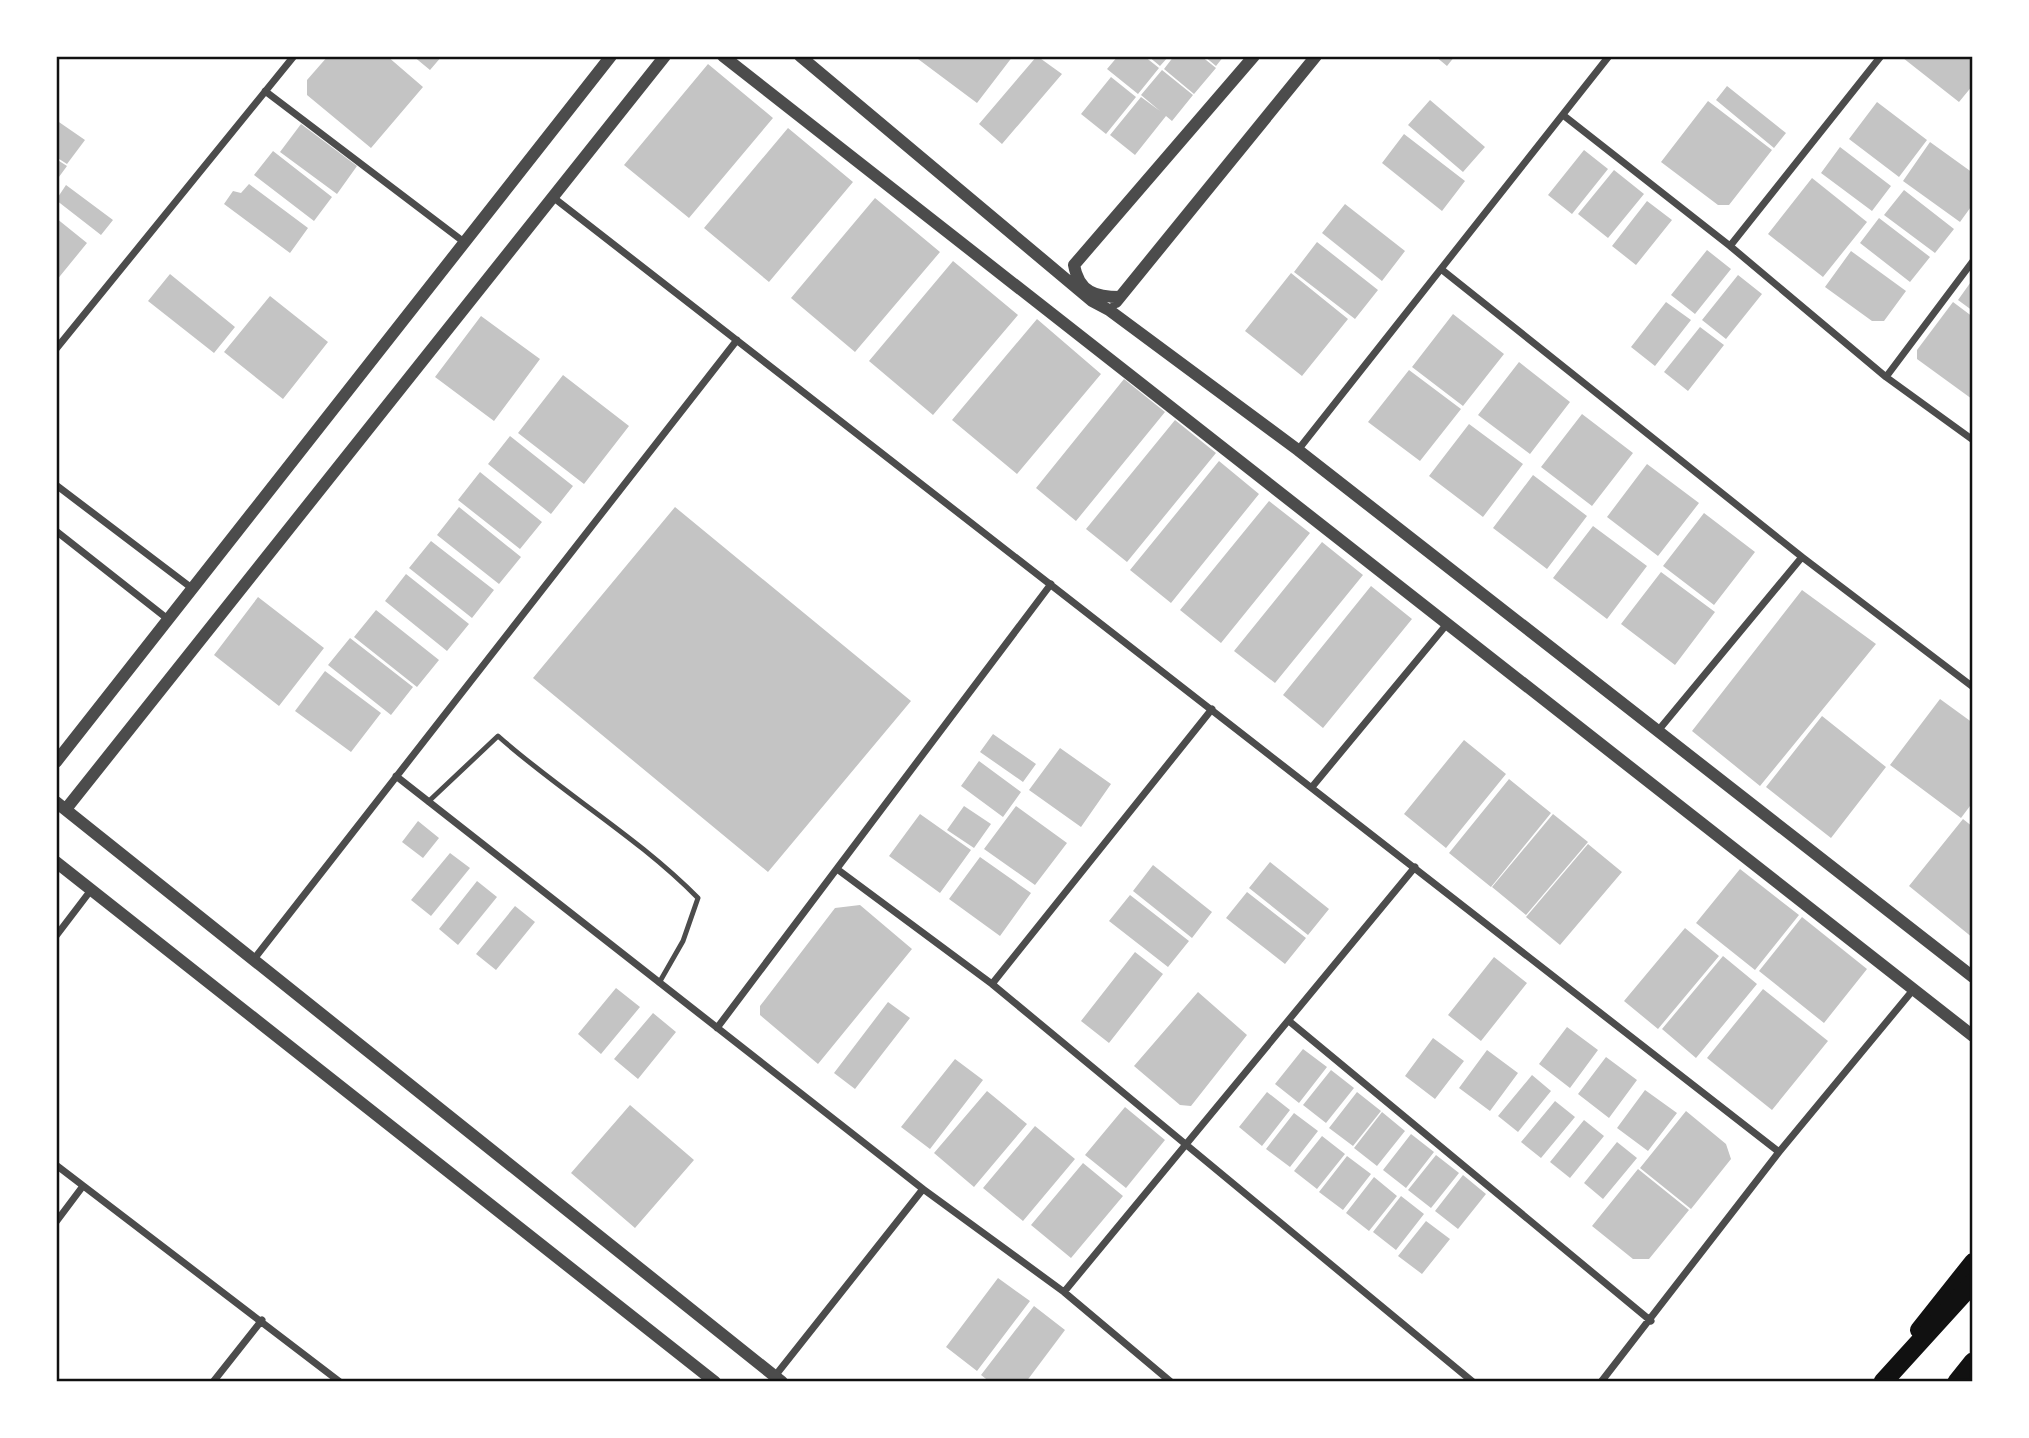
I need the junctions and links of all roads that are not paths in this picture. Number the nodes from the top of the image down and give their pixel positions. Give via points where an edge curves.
1 (294, 56) edge
2 (611, 56) edge
3 (665, 56) edge
4 (723, 56) edge
5 (800, 56) edge
6 (1254, 56) edge
7 (1316, 56) edge
8 (1609, 56) edge
9 (1881, 56) edge
10 (265, 91) junction
11 (1563, 114) junction
12 (554, 198) junction
13 (464, 242) junction
14 (1730, 246) junction
15 (1973, 261) edge
16 (1441, 269) junction
17 (1120, 297) junction
18 (1109, 310) junction
19 (737, 340) junction
20 (56, 349) edge
21 (1886, 377) junction
22 (1973, 440) edge
23 (1298, 450) junction
24 (56, 485) edge
25 (56, 531) edge
26 (1802, 557) junction
27 (1051, 584) junction
28 (193, 589) junction
29 (169, 620) junction
30 (1447, 624) junction
31 (1973, 687) edge
32 (1212, 709) junction
33 (1656, 733) junction
34 (56, 762) edge
35 (396, 776) junction
36 (1312, 787) junction
37 (428, 802) junction
38 (61, 805) edge
39 (56, 862) edge
40 (1415, 867) junction
41 (836, 869) junction
42 (91, 890) junction
43 (56, 936) edge
44 (254, 959) junction
45 (1973, 977) edge
46 (659, 983) junction
47 (992, 984) junction
48 (1913, 990) junction
49 (1289, 1021) junction
50 (717, 1028) junction
51 (1973, 1036) edge
52 (1184, 1144) junction
53 (1779, 1152) junction
54 (56, 1165) edge
55 (83, 1186) junction
56 (923, 1189) junction
57 (56, 1222) edge
58 (1973, 1262) edge
59 (1973, 1283) edge
60 (1063, 1292) junction
61 (262, 1320) junction
62 (1651, 1321) junction
63 (1973, 1362) edge
64 (778, 1379) edge
65 (213, 1382) edge
66 (340, 1382) edge
67 (715, 1382) edge
68 (1171, 1382) edge
69 (1473, 1382) edge
70 (1601, 1382) edge
71 (1881, 1382) edge
72 (1957, 1382) edge

1 - 10 street
2 - 13 street
3 - 12 street
4 - 30 street
5 - 18 street via 1091,301
6 - 17 street via 1074,265 1085,290 1099,297
7 - 17 street
8 - 11 street
9 - 14 street
10 - 13 street
10 - 20 street
11 - 14 street
11 - 16 street
12 - 19 street
12 - 38 street
13 - 28 street
14 - 21 street
15 - 21 street
16 - 23 street
16 - 26 street
17 - 18 street
18 - 23 street
19 - 27 street
19 - 35 street
21 - 22 street
23 - 33 street
24 - 28 street
25 - 29 street
26 - 31 street
26 - 33 street
27 - 32 street
27 - 41 street
28 - 29 street
29 - 34 street
30 - 36 street
30 - 48 street
32 - 36 street
32 - 47 street
33 - 45 street
35 - 37 street
35 - 44 street
36 - 40 street
37 - 46 street
37 - 46 lane via 498,736 665,865 698,898 683,941
38 - 44 street
39 - 42 street
40 - 49 street
40 - 53 street
41 - 47 street
41 - 50 street
42 - 43 street
42 - 67 street
44 - 64 street
46 - 50 street
47 - 52 street
48 - 51 street
48 - 53 street
49 - 52 street
49 - 62 street
50 - 56 street
52 - 60 street
52 - 69 street
53 - 62 street
54 - 55 street
55 - 57 street
55 - 61 street
56 - 60 street
56 - 64 street
58 - 71 main road
59 - 71 highway
60 - 68 street
61 - 65 street
61 - 66 street
62 - 70 street
63 - 72 highway

